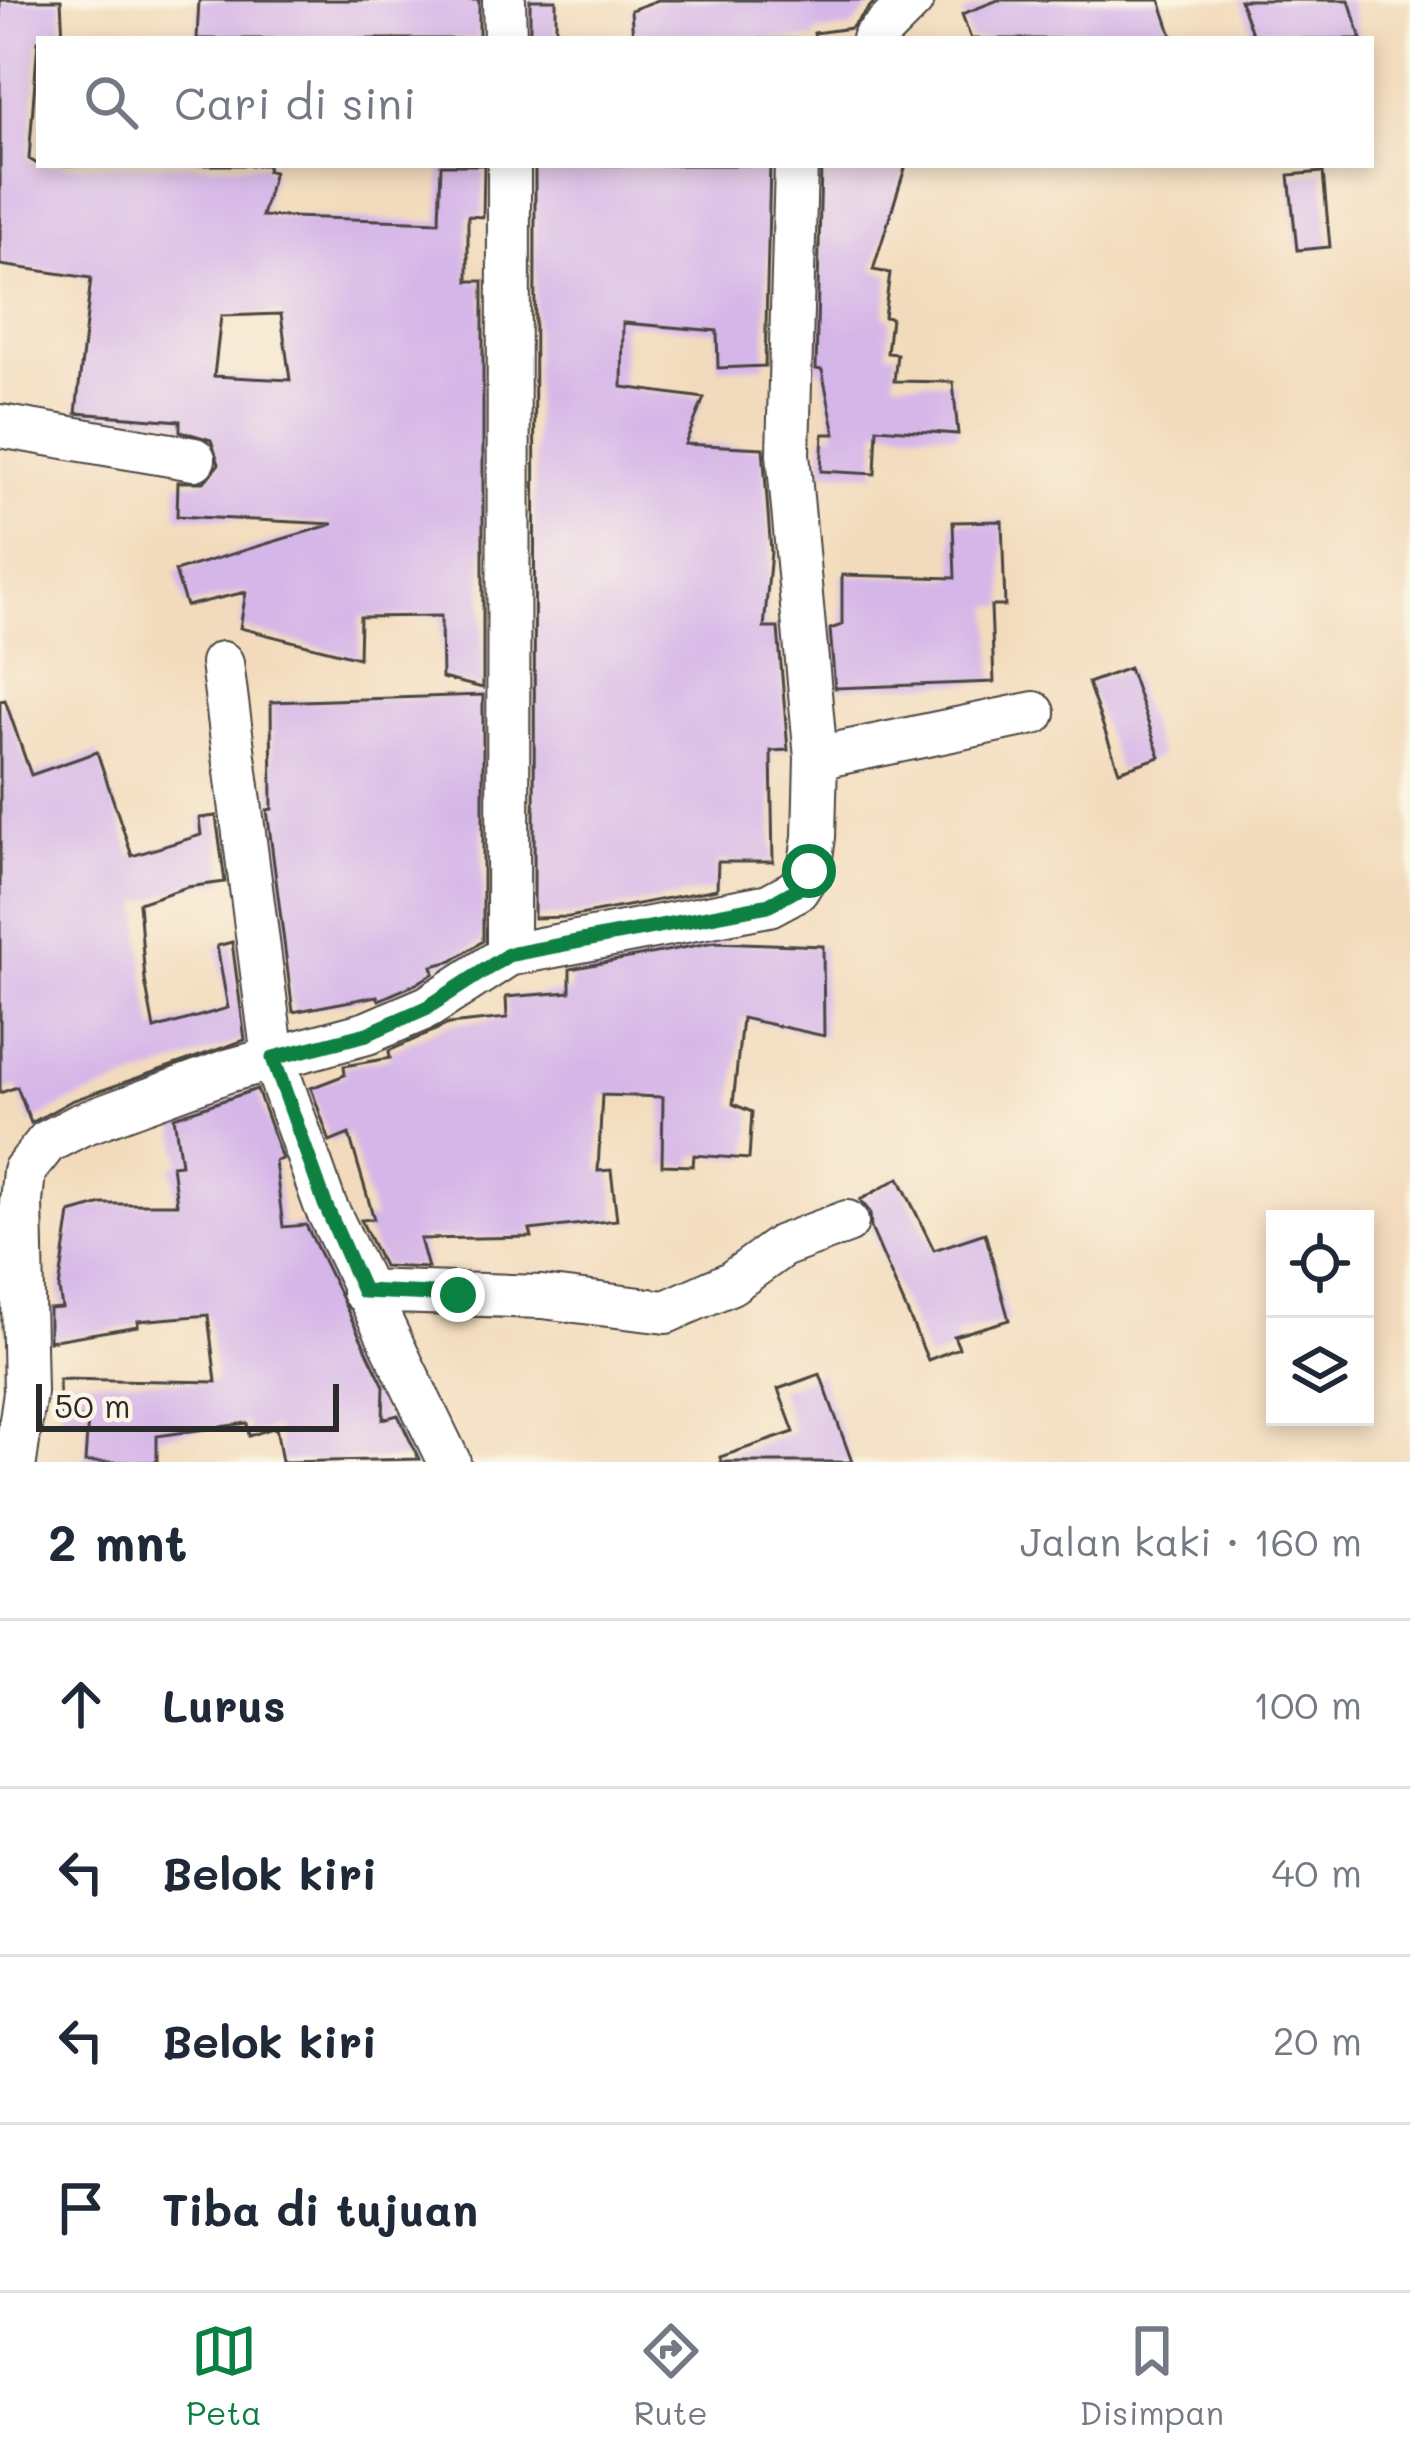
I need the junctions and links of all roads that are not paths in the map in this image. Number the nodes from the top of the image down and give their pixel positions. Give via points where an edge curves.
1 (504, 0) edge
2 (912, 0) edge
3 (505, 36) edge
4 (876, 36) edge
5 (509, 168) edge
6 (796, 168) edge
7 (0, 426) edge
8 (194, 459) dead end
9 (222, 663) dead end
10 (1034, 712) dead end
11 (816, 758) junction
12 (508, 955) junction
13 (273, 1058) junction
14 (847, 1222) dead end
15 (363, 1291) junction
16 (15, 1462) edge
17 (449, 1462) edge

1 - 3 street
2 - 4 street
5 - 12 street
6 - 11 street via 788,454
7 - 8 street
9 - 13 street
10 - 11 street
11 - 12 street via 809,871 796,890 769,905
12 - 13 street via 428,1007 367,1034
13 - 15 street
13 - 16 street via 80,1125 47,1142 24,1171 25,1392
14 - 15 street via 782,1246 731,1283 666,1312 542,1297
15 - 17 street

